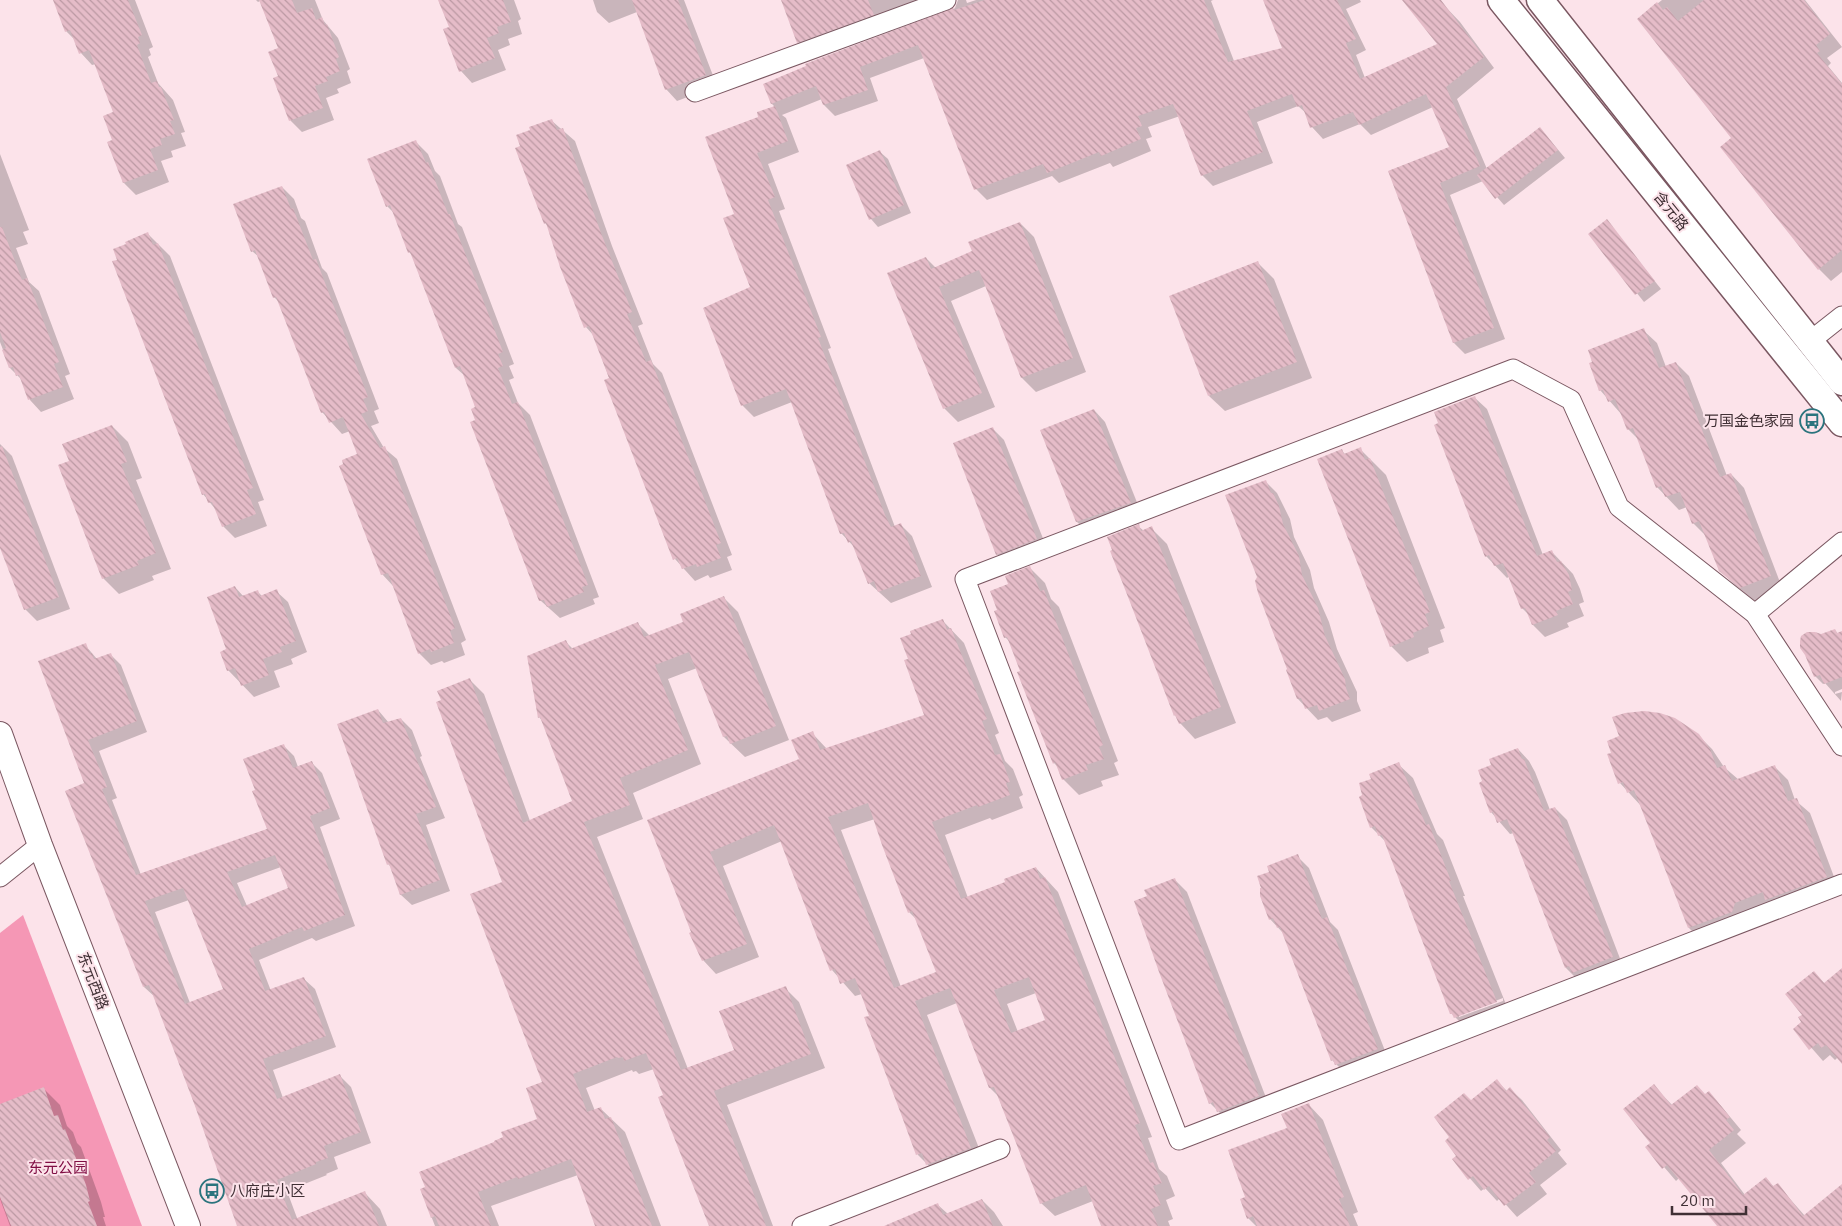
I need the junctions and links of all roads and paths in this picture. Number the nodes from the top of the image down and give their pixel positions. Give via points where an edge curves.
1 (946, 0) edge
2 (1501, 0) edge
3 (1540, 0) edge
4 (695, 92) dead end
5 (1842, 316) edge
6 (1809, 342) junction
7 (1842, 382) edge
8 (1842, 423) edge
9 (1842, 542) edge
10 (1755, 614) junction
11 (0, 734) edge
12 (1842, 746) edge
13 (40, 845) junction
14 (0, 876) edge
15 (1842, 884) edge
16 (1000, 1149) dead end
17 (188, 1226) edge
18 (802, 1226) edge

1 - 4 street
2 - 8 main road, 含元路
3 - 6 main road, 含元路
5 - 6 street
6 - 7 main road, 含元路
9 - 10 street
10 - 12 street
10 - 15 street via 1619,507 1571,400 1513,368 965,579 1179,1140
11 - 13 street, 东元西路
13 - 14 street
13 - 17 street, 东元西路
16 - 18 street

